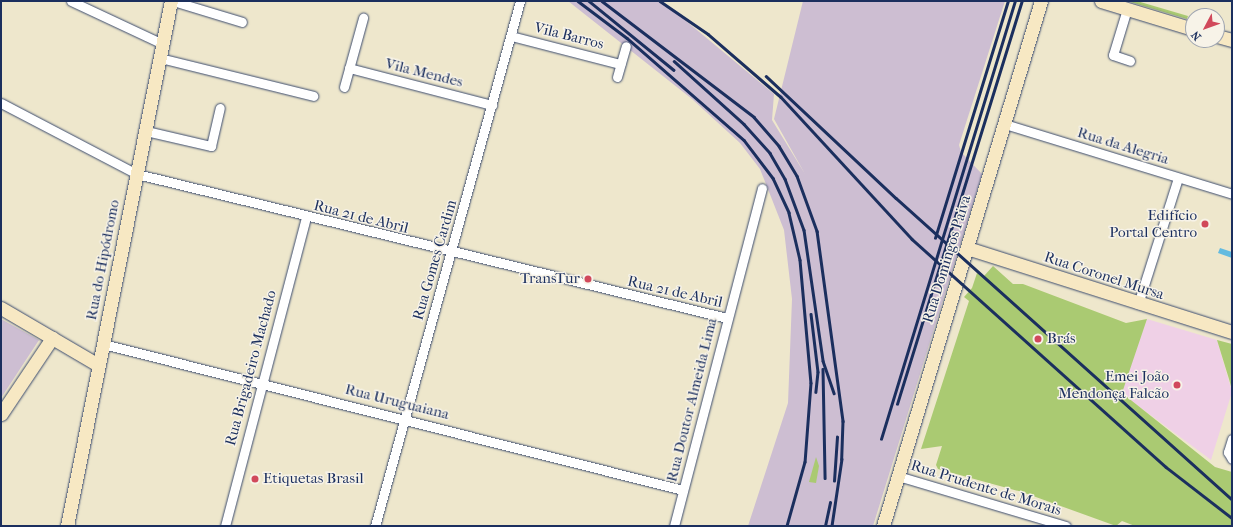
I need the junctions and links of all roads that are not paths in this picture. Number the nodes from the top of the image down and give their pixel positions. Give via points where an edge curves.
1 (71, 1) edge
2 (172, 1) edge
3 (520, 1) edge
4 (1041, 1) edge
5 (1101, 1) edge
6 (1128, 9) junction
7 (363, 18) dead end
8 (242, 22) dead end
9 (1185, 26) edge
10 (510, 36) junction
11 (163, 44) junction
12 (626, 46) dead end
13 (160, 58) junction
14 (1130, 61) dead end
15 (620, 64) junction
16 (349, 68) junction
17 (617, 77) dead end
18 (344, 87) dead end
19 (313, 96) dead end
20 (1, 103) edge
21 (492, 105) junction
22 (220, 108) dead end
23 (1005, 124) junction
24 (146, 131) junction
25 (137, 174) junction
26 (1178, 178) junction
27 (762, 188) dead end
28 (1232, 194) edge
29 (306, 217) junction
30 (967, 248) junction
31 (452, 254) junction
32 (1138, 304) junction
33 (1, 308) edge
34 (727, 318) junction
35 (1232, 332) edge
36 (52, 338) junction
37 (103, 344) junction
38 (98, 365) junction
39 (262, 384) junction
40 (1, 414) edge
41 (404, 418) junction
42 (1232, 439) edge
43 (1232, 459) edge
44 (898, 476) junction
45 (683, 490) junction
46 (67, 526) edge
47 (225, 526) edge
48 (375, 526) edge
49 (674, 526) edge
50 (883, 526) edge
51 (1066, 526) edge

1 - 11 street
2 - 8 street
2 - 11 street, Rua do Hipódromo
3 - 10 street, Rua Gomes Cardim
4 - 23 street, Rua Domingos Paiva
5 - 6 street
6 - 9 street
6 - 14 street via 1113,54
7 - 16 street
10 - 15 street, Vila Barros
10 - 21 street, Rua Gomes Cardim
11 - 13 street, Rua do Hipódromo
12 - 15 street
13 - 19 street
13 - 24 street, Rua do Hipódromo
15 - 17 street
16 - 18 street
16 - 21 street, Vila Mendes
20 - 25 street, Rua 21 de Abril
21 - 31 street, Rua Gomes Cardim
22 - 24 street via 211,146
23 - 26 street, Rua da Alegria
23 - 30 street, Rua Domingos Paiva
24 - 25 street, Rua do Hipódromo
25 - 29 street, Rua 21 de Abril
25 - 37 street, Rua do Hipódromo
26 - 28 street, Rua da Alegria
26 - 32 street
27 - 34 street, Rua Doutor Almeida Lima
29 - 31 street, Rua 21 de Abril
29 - 39 street, Rua Brigadeiro Machado
30 - 32 street, Rua Coronel Mursa
30 - 44 street, Rua Domingos Paiva
31 - 34 street, Rua 21 de Abril
31 - 41 street, Rua Gomes Cardim
32 - 35 street, Rua Coronel Mursa
33 - 36 street
34 - 45 street, Rua Doutor Almeida Lima
36 - 38 street
36 - 40 street
37 - 38 street, Rua do Hipódromo
37 - 39 street, Rua Uruguaiana
38 - 46 street, Rua do Hipódromo
39 - 41 street, Rua Uruguaiana
39 - 47 street, Rua Brigadeiro Machado
41 - 45 street, Rua Uruguaiana
41 - 48 street, Rua Gomes Cardim
42 - 43 street via 1228,452
44 - 50 street, Rua Domingos Paiva
44 - 51 street, Rua Prudente de Morais
45 - 49 street, Rua Doutor Almeida Lima

